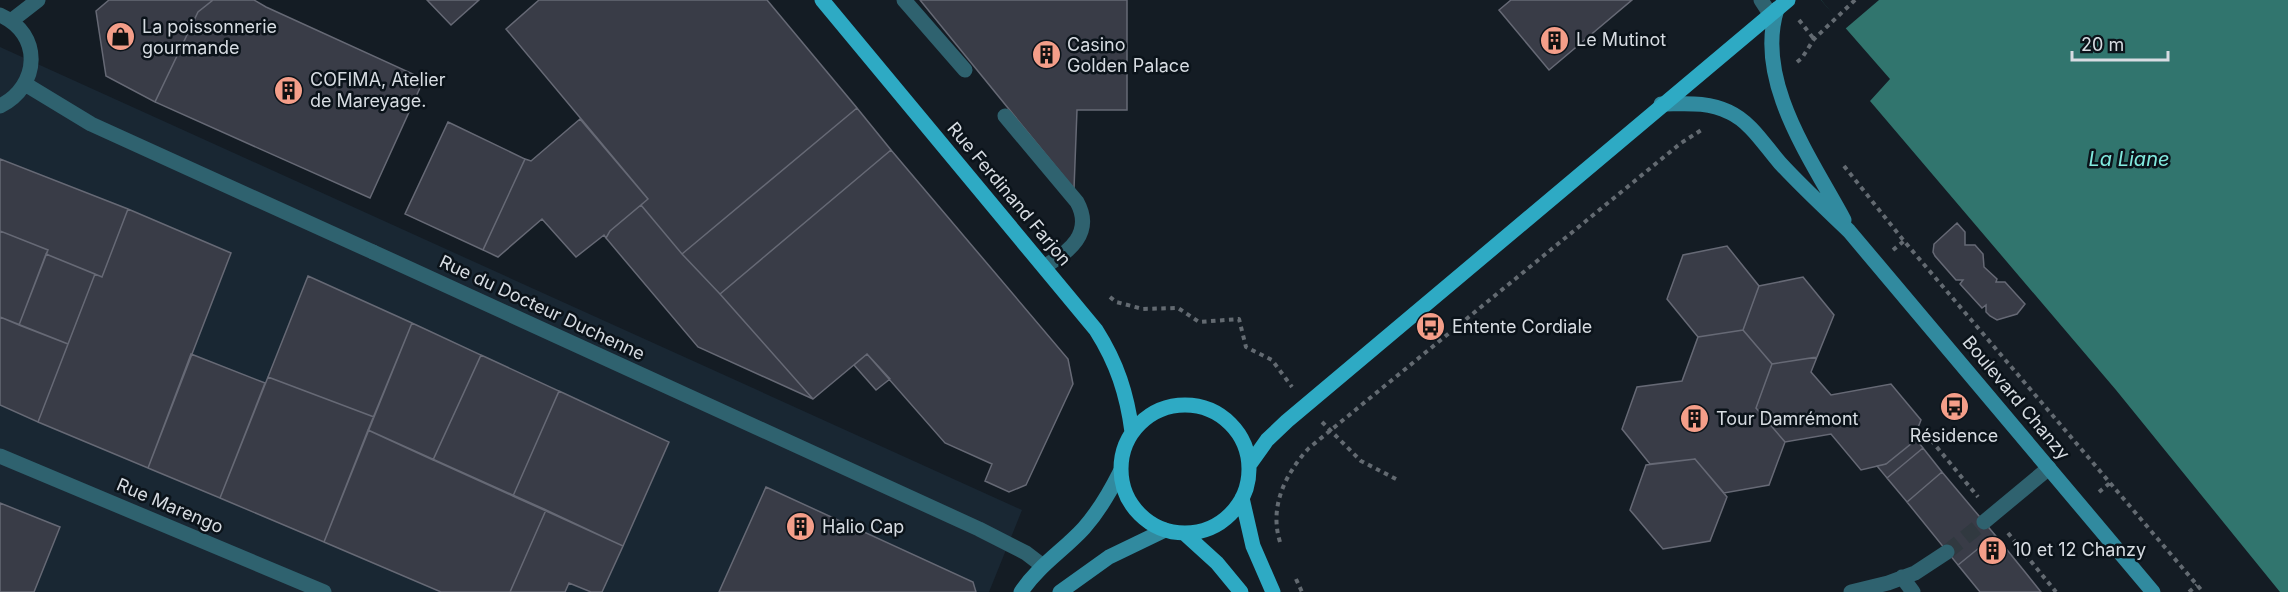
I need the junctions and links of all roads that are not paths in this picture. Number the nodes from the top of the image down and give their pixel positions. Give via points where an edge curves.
1 (38, 0) edge
2 (822, 0) edge
3 (904, 0) edge
4 (1761, 0) edge
5 (1778, 8) edge
6 (5, 18) edge
7 (965, 70) dead end
8 (25, 84) junction
9 (1661, 104) junction
10 (0, 106) edge
11 (1005, 116) dead end
12 (1849, 231) junction
13 (1045, 266) junction
14 (1132, 432) junction
15 (0, 456) edge
16 (1250, 464) junction
17 (2049, 468) junction
18 (1120, 472) junction
19 (1242, 498) junction
20 (1984, 522) tunnel mouth
21 (1165, 530) junction
22 (1184, 533) junction
23 (1947, 552) tunnel mouth
24 (1043, 566) junction
25 (1902, 577) junction
26 (324, 592) edge
27 (1021, 592) edge
28 (1060, 592) edge
29 (1241, 592) edge
30 (1273, 592) edge
31 (1851, 592) edge
32 (1914, 592) edge
33 (2153, 592) edge

1 - 6 street
2 - 13 main road, Rue Ferdinand Farjon
3 - 7 street
4 - 5 street
5 - 9 main road
5 - 12 street, Boulevard Chanzy via 1772,39 1776,80 1800,141
6 - 8 street via 23,34 30,50 31,68
8 - 10 street via 14,98
8 - 24 street, Rue du Docteur Duchenne via 91,124 979,530
9 - 12 street, Boulevard Chanzy via 1708,105 1731,112
9 - 16 main road via 1306,405 1267,440
11 - 13 street via 1077,202 1083,216 1081,231 1066,253
12 - 17 street, Boulevard Chanzy
13 - 14 main road, Rue Ferdinand Farjon via 1096,330 1113,359 1124,387
14 - 16 main road via 1163,408 1202,407 1235,428
14 - 18 main road via 1123,451
15 - 26 street, Rue Marengo
16 - 19 main road
17 - 20 street
17 - 33 street, Boulevard Chanzy
18 - 21 main road via 1134,508 1148,522
18 - 24 street via 1105,501 1085,526
19 - 22 main road via 1223,521 1205,531
19 - 30 main road via 1253,546
21 - 22 main road
21 - 28 street via 1109,557
22 - 29 main road
23 - 25 street
24 - 27 street
25 - 31 street
25 - 32 street

